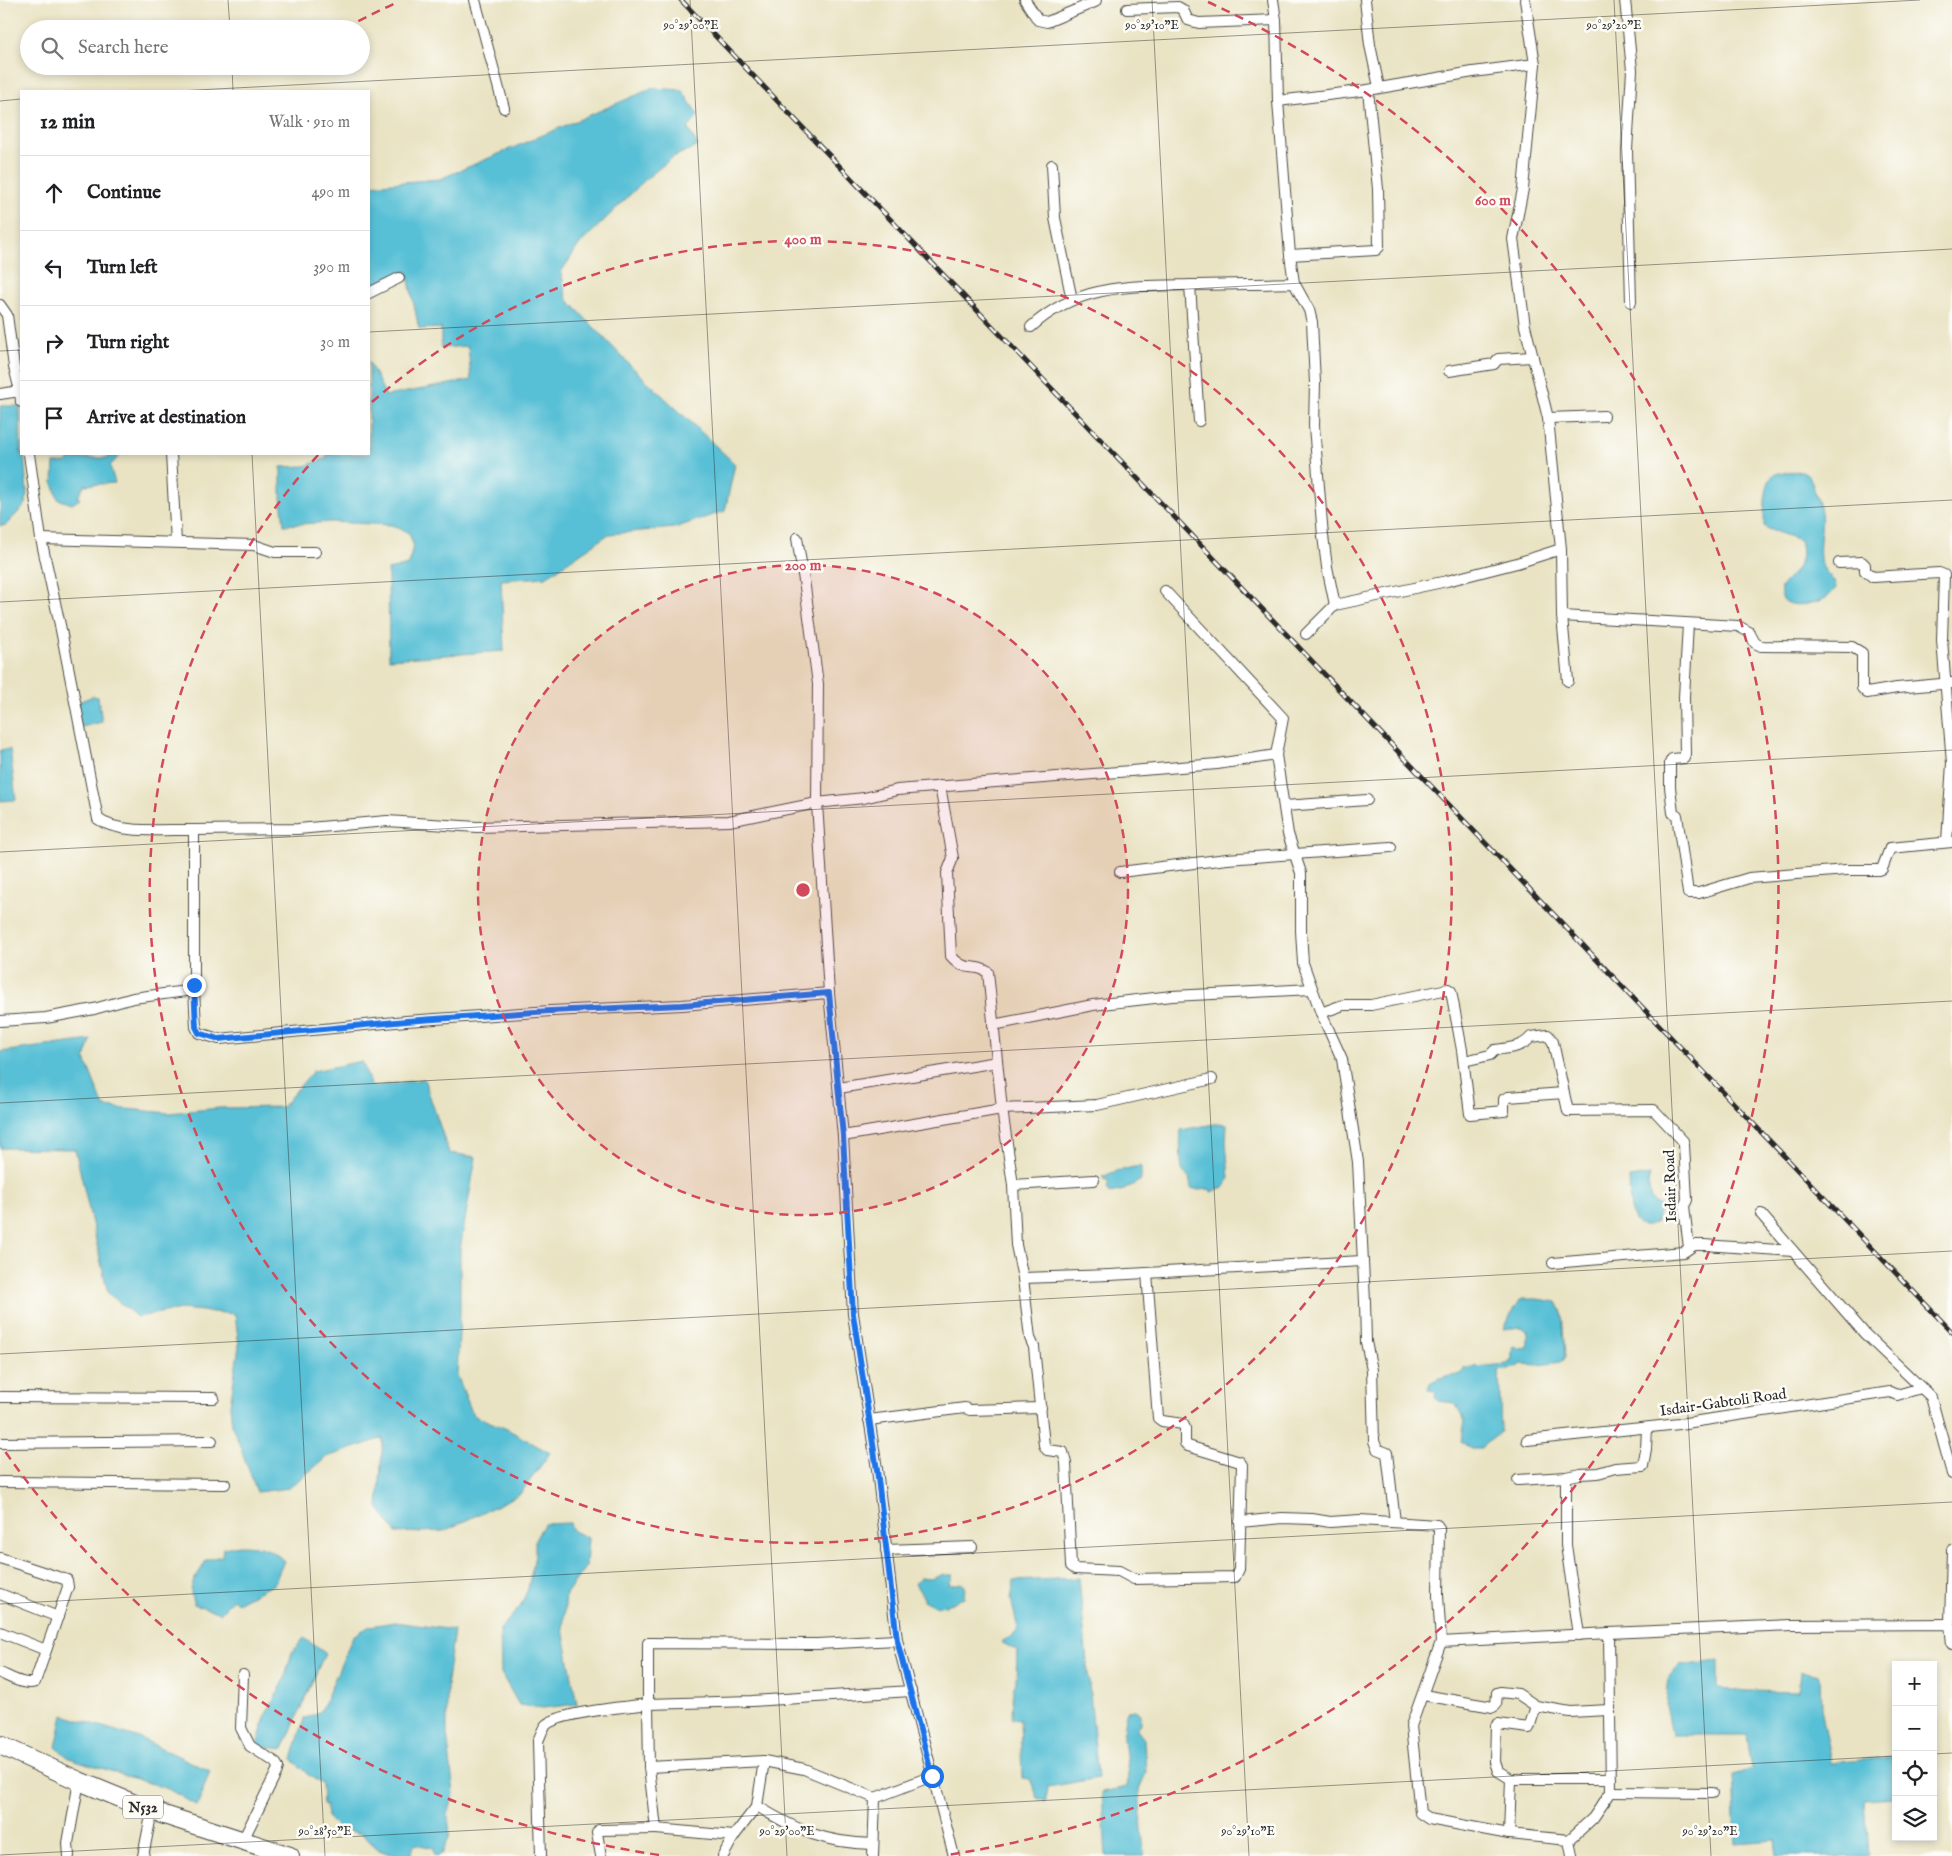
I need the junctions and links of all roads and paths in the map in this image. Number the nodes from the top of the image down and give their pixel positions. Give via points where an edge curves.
1 (475, 0) edge
2 (1025, 0) edge
3 (1096, 0) edge
4 (1273, 0) edge
5 (1365, 0) edge
6 (1526, 0) edge
7 (1625, 0) edge
8 (1127, 9) dead end
9 (1276, 20) junction
10 (1534, 64) junction
11 (1379, 88) junction
12 (1368, 90) junction
13 (1278, 100) junction
14 (504, 108) dead end
15 (1052, 165) dead end
16 (1290, 255) junction
17 (399, 278) dead end
18 (1294, 283) junction
19 (1190, 285) junction
20 (370, 292) edge
21 (1072, 300) junction
22 (1631, 302) dead end
23 (0, 306) edge
24 (1031, 327) dead end
25 (1533, 357) junction
26 (1449, 371) dead end
27 (20, 391) edge
28 (0, 394) edge
29 (1604, 416) dead end
30 (1548, 418) junction
31 (1199, 421) dead end
32 (29, 455) edge
33 (172, 455) edge
34 (797, 538) dead end
35 (41, 539) junction
36 (176, 542) junction
37 (1561, 550) junction
38 (315, 552) dead end
39 (1839, 563) dead end
40 (1165, 591) dead end
41 (1335, 605) junction
42 (1562, 616) junction
43 (1688, 624) junction
44 (1306, 634) dead end
45 (1568, 681) dead end
46 (1949, 683) edge
47 (1276, 755) junction
48 (940, 786) junction
49 (1367, 800) dead end
50 (817, 803) junction
51 (1285, 806) junction
52 (194, 830) junction
53 (1949, 842) edge
54 (1391, 846) dead end
55 (1296, 855) junction
56 (1120, 872) dead end
57 (1312, 989) junction
58 (194, 990) junction
59 (829, 993) junction
60 (1321, 1013) junction
61 (0, 1021) edge
62 (993, 1025) junction
63 (1464, 1061) junction
64 (998, 1062) junction
65 (1212, 1079) dead end
66 (839, 1088) junction
67 (1564, 1093) junction
68 (1002, 1108) junction
69 (843, 1136) junction
70 (1094, 1180) dead end
71 (1013, 1185) junction
72 (1762, 1214) dead end
73 (1689, 1248) junction
74 (1792, 1251) junction
75 (1362, 1261) junction
76 (1554, 1263) dead end
77 (1147, 1273) junction
78 (1023, 1278) junction
79 (1920, 1388) junction
80 (0, 1397) edge
81 (214, 1398) dead end
82 (1041, 1408) junction
83 (869, 1420) junction
84 (1647, 1428) junction
85 (1527, 1440) dead end
86 (212, 1441) dead end
87 (0, 1443) edge
88 (1952, 1474) edge
89 (1566, 1477) junction
90 (1518, 1480) dead end
91 (0, 1482) edge
92 (225, 1484) dead end
93 (1240, 1522) junction
94 (1395, 1522) junction
95 (972, 1547) dead end
96 (886, 1550) junction
97 (1952, 1550) edge
98 (0, 1558) edge
99 (0, 1594) edge
100 (58, 1617) junction
101 (1950, 1624) junction
102 (0, 1632) edge
103 (1609, 1633) junction
104 (1579, 1635) junction
105 (897, 1640) junction
106 (1441, 1642) junction
107 (1952, 1644) edge
108 (46, 1650) junction
109 (0, 1673) edge
110 (243, 1675) dead end
111 (910, 1691) junction
112 (1423, 1695) junction
113 (1536, 1706) junction
114 (648, 1709) junction
115 (1609, 1710) junction
116 (0, 1745) edge
117 (764, 1761) junction
118 (649, 1765) junction
119 (932, 1776) junction
120 (1511, 1779) junction
121 (1611, 1779) junction
122 (79, 1781) junction
123 (1611, 1792) junction
124 (1712, 1793) dead end
125 (875, 1798) junction
126 (758, 1806) junction
127 (152, 1811) junction
128 (656, 1829) junction
129 (1509, 1834) junction
130 (734, 1836) junction
131 (243, 1840) junction
132 (1569, 1840) junction
133 (873, 1844) junction
134 (69, 1856) edge
135 (143, 1856) edge
136 (290, 1856) edge
137 (541, 1856) edge
138 (601, 1856) edge
139 (722, 1856) edge
140 (873, 1856) edge
141 (954, 1856) edge
142 (1572, 1856) edge

1 - 14 street
2 - 3 street via 1038,20 1047,22
4 - 9 street
5 - 11 street
6 - 10 street
7 - 22 street via 1632,70 1627,150
8 - 9 street via 1178,7 1188,20 1199,24
9 - 13 street
10 - 11 street
10 - 25 street via 1523,190 1513,239 1525,326
11 - 12 street
12 - 13 street
12 - 16 street via 1378,189 1379,247 1376,250
13 - 16 street
15 - 21 street via 1055,218
16 - 18 street
17 - 20 street
18 - 19 street
18 - 41 street via 1312,322 1314,426 1323,536
19 - 21 street via 1114,287
19 - 31 street
21 - 24 street via 1043,316
23 - 27 street via 7,315
25 - 26 street via 1498,359 1494,364
25 - 30 street
27 - 28 street
29 - 30 street
30 - 37 street
32 - 35 street
33 - 36 street
34 - 50 street via 818,684
35 - 36 street
35 - 52 street via 98,819 118,829
36 - 38 street via 254,545 275,552
37 - 41 street via 1456,579
37 - 42 street
39 - 46 street via 1862,562 1873,577 1944,575 1942,640
40 - 47 street via 1283,716
41 - 44 street
42 - 43 street
42 - 45 street
43 - 46 street via 1744,628 1760,646 1858,649 1862,653 1862,688 1867,693
43 - 53 street via 1685,754 1684,758 1670,763 1673,813 1677,815 1688,893 1699,893 1749,878 1879,870 1890,848
46 - 53 street via 1952,763
47 - 48 street via 1217,764
47 - 51 street
48 - 50 street
48 - 62 street via 953,858 947,872 951,956 963,967 981,968 988,972
49 - 51 street
50 - 52 street via 729,821 477,828 387,821 298,829
50 - 59 street
51 - 55 street via 1288,834
52 - 58 street
54 - 55 street
55 - 56 street via 1227,858
55 - 57 street via 1300,872 1303,963
57 - 60 street
57 - 62 street via 1172,996 1092,1005
58 - 59 street via 199,1033 219,1039 406,1021
58 - 61 street via 133,998 46,1018
59 - 66 street
60 - 63 street via 1343,1005 1371,1005 1448,989
60 - 75 street via 1342,1059 1358,1162
62 - 64 street
63 - 67 street via 1515,1047 1532,1037 1548,1035 1553,1042
63 - 67 street via 1471,1114 1504,1111 1504,1099 1508,1097
64 - 66 street
64 - 68 street
65 - 68 street via 1098,1105
66 - 69 street
67 - 73 street, Isdair Road via 1568,1111 1654,1110 1683,1140 1687,1200 1684,1206
68 - 69 street
68 - 71 street
69 - 83 street via 853,1314
70 - 71 street
71 - 78 street via 1016,1245
72 - 74 street
73 - 74 street via 1704,1245
73 - 76 street via 1684,1252
74 - 79 street via 1864,1334
75 - 77 street
75 - 94 street via 1366,1342 1372,1370 1374,1441 1377,1448 1387,1453
77 - 78 street
77 - 93 street via 1158,1418 1183,1424 1188,1446 1240,1462
78 - 82 street
79 - 84 street, Isdair-Gabtoli Road via 1897,1395 1890,1392
79 - 88 street via 1931,1398
80 - 81 street
82 - 83 street via 965,1408
82 - 93 street via 1044,1445 1047,1450 1063,1452 1066,1463 1071,1566 1075,1569 1119,1571 1134,1580 1235,1577 1239,1569
83 - 96 street
84 - 85 street, Isdair-Gabtoli Road
84 - 89 street via 1643,1466
86 - 87 street
89 - 90 street
89 - 104 street via 1566,1545
91 - 92 street
93 - 94 street via 1282,1518
94 - 106 street via 1437,1525 1440,1528 1438,1594
95 - 96 street
96 - 105 street
97 - 101 street
98 - 100 street via 67,1580 68,1587
99 - 100 street
100 - 108 street
101 - 103 street via 1792,1625
101 - 107 street
102 - 108 street
103 - 104 street
103 - 115 street
104 - 106 street
105 - 111 street
105 - 114 street via 817,1644 650,1642 647,1646
106 - 112 street
108 - 109 street via 35,1682 29,1684
110 - 131 street via 241,1728 250,1746 278,1767
111 - 114 street
111 - 119 street
112 - 113 street via 1493,1707 1500,1692 1518,1694
112 - 129 street via 1411,1726 1420,1812 1430,1819
113 - 115 street via 1570,1712
113 - 120 street via 1529,1728 1496,1726 1495,1762 1498,1771
114 - 118 street
114 - 137 street via 573,1715 545,1726 538,1741
115 - 121 street
116 - 122 highway, N532
117 - 118 street
117 - 125 street via 804,1769
117 - 126 street
118 - 128 street
119 - 125 street
119 - 141 street
120 - 121 street
120 - 129 street
121 - 123 street
122 - 127 highway, N532
122 - 134 street via 68,1843
123 - 124 street
123 - 132 street via 1593,1818
125 - 133 street
126 - 130 street
126 - 133 street via 811,1835 848,1844
127 - 131 highway, N532
127 - 135 street
128 - 130 street
128 - 138 street via 599,1830
129 - 132 street
130 - 139 street
131 - 136 highway, N532
132 - 142 street
133 - 140 street

